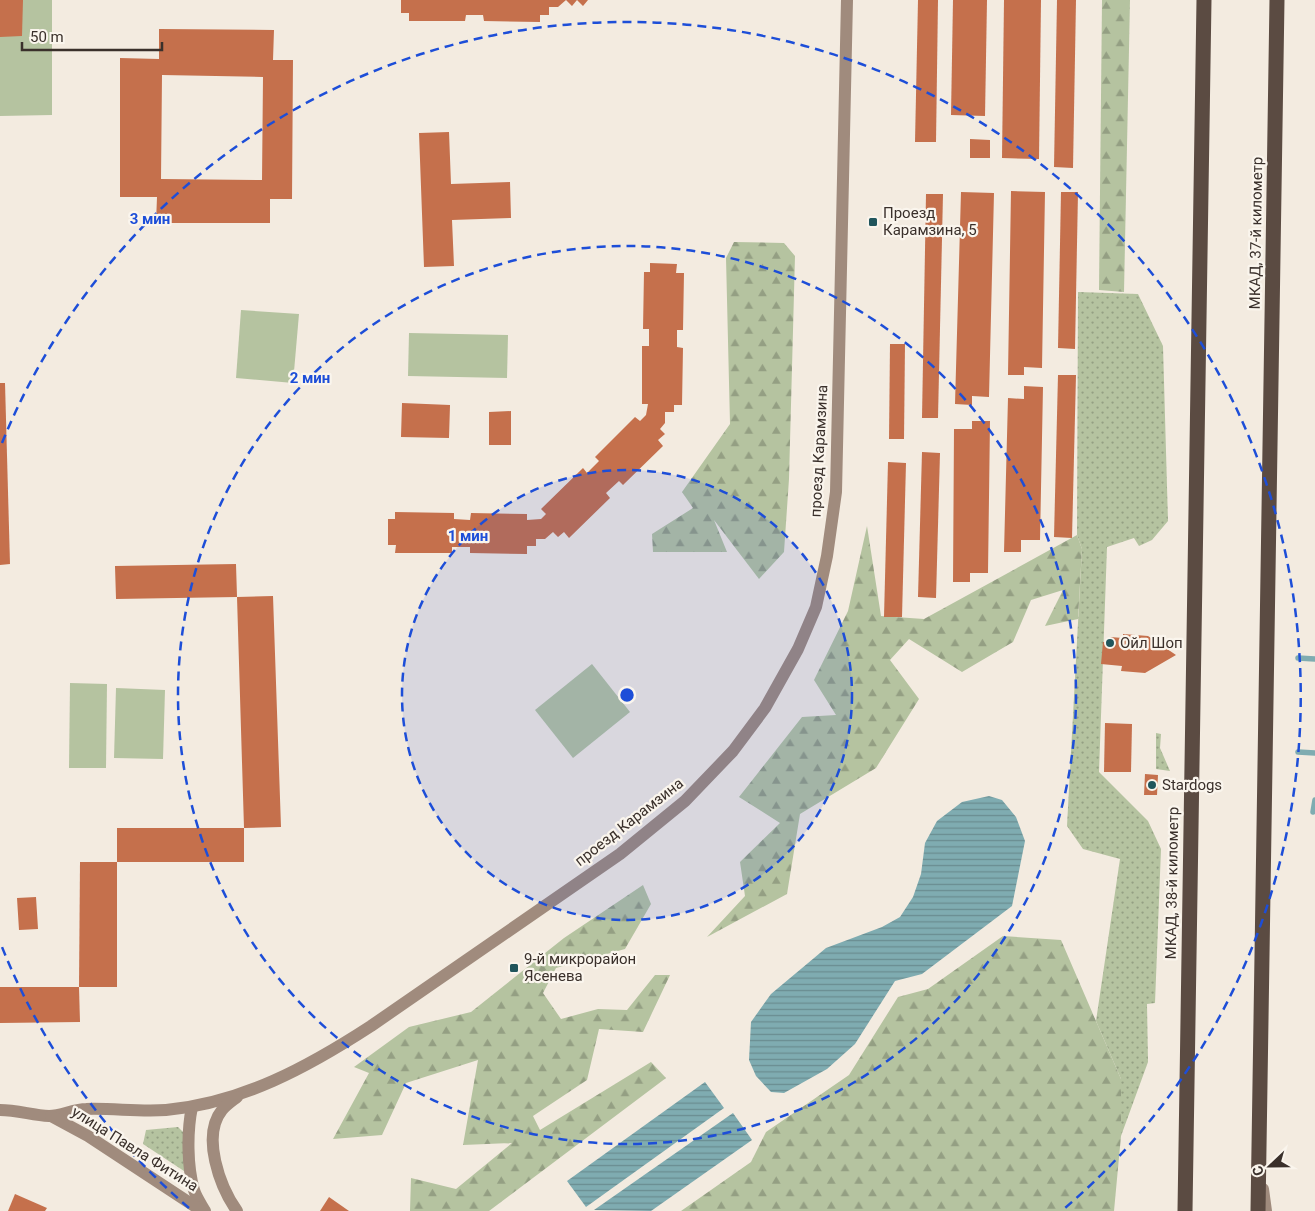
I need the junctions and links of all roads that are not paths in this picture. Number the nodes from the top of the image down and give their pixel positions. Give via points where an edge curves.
1 (847, 0) edge
2 (1204, 0) edge
3 (1277, 0) edge
4 (238, 1096) junction
5 (192, 1107) junction
6 (0, 1110) edge
7 (50, 1116) junction
8 (1259, 1157) junction
9 (203, 1211) edge
10 (237, 1211) edge
11 (1185, 1211) edge
12 (1258, 1211) edge
13 (1266, 1211) edge

1 - 4 street, проезд Карамзина via 836,492 828,556 816,607 798,649 765,708 733,751 685,801 620,854 331,1052 285,1077
2 - 11 highway, МКАД, 38-й километр
3 - 8 highway, МКАД, 37-й километр
4 - 5 street, проезд Карамзина
4 - 10 street, улица Павла Фитина via 222,1111 215,1128 213,1156 221,1184
5 - 7 street, проезд Карамзина via 85,1109
5 - 9 street, улица Павла Фитина via 188,1128 190,1162 194,1191
6 - 7 street, проезд Карамзина
7 - 9 street, улица Павла Фитина via 88,1136
8 - 12 highway
8 - 13 street

